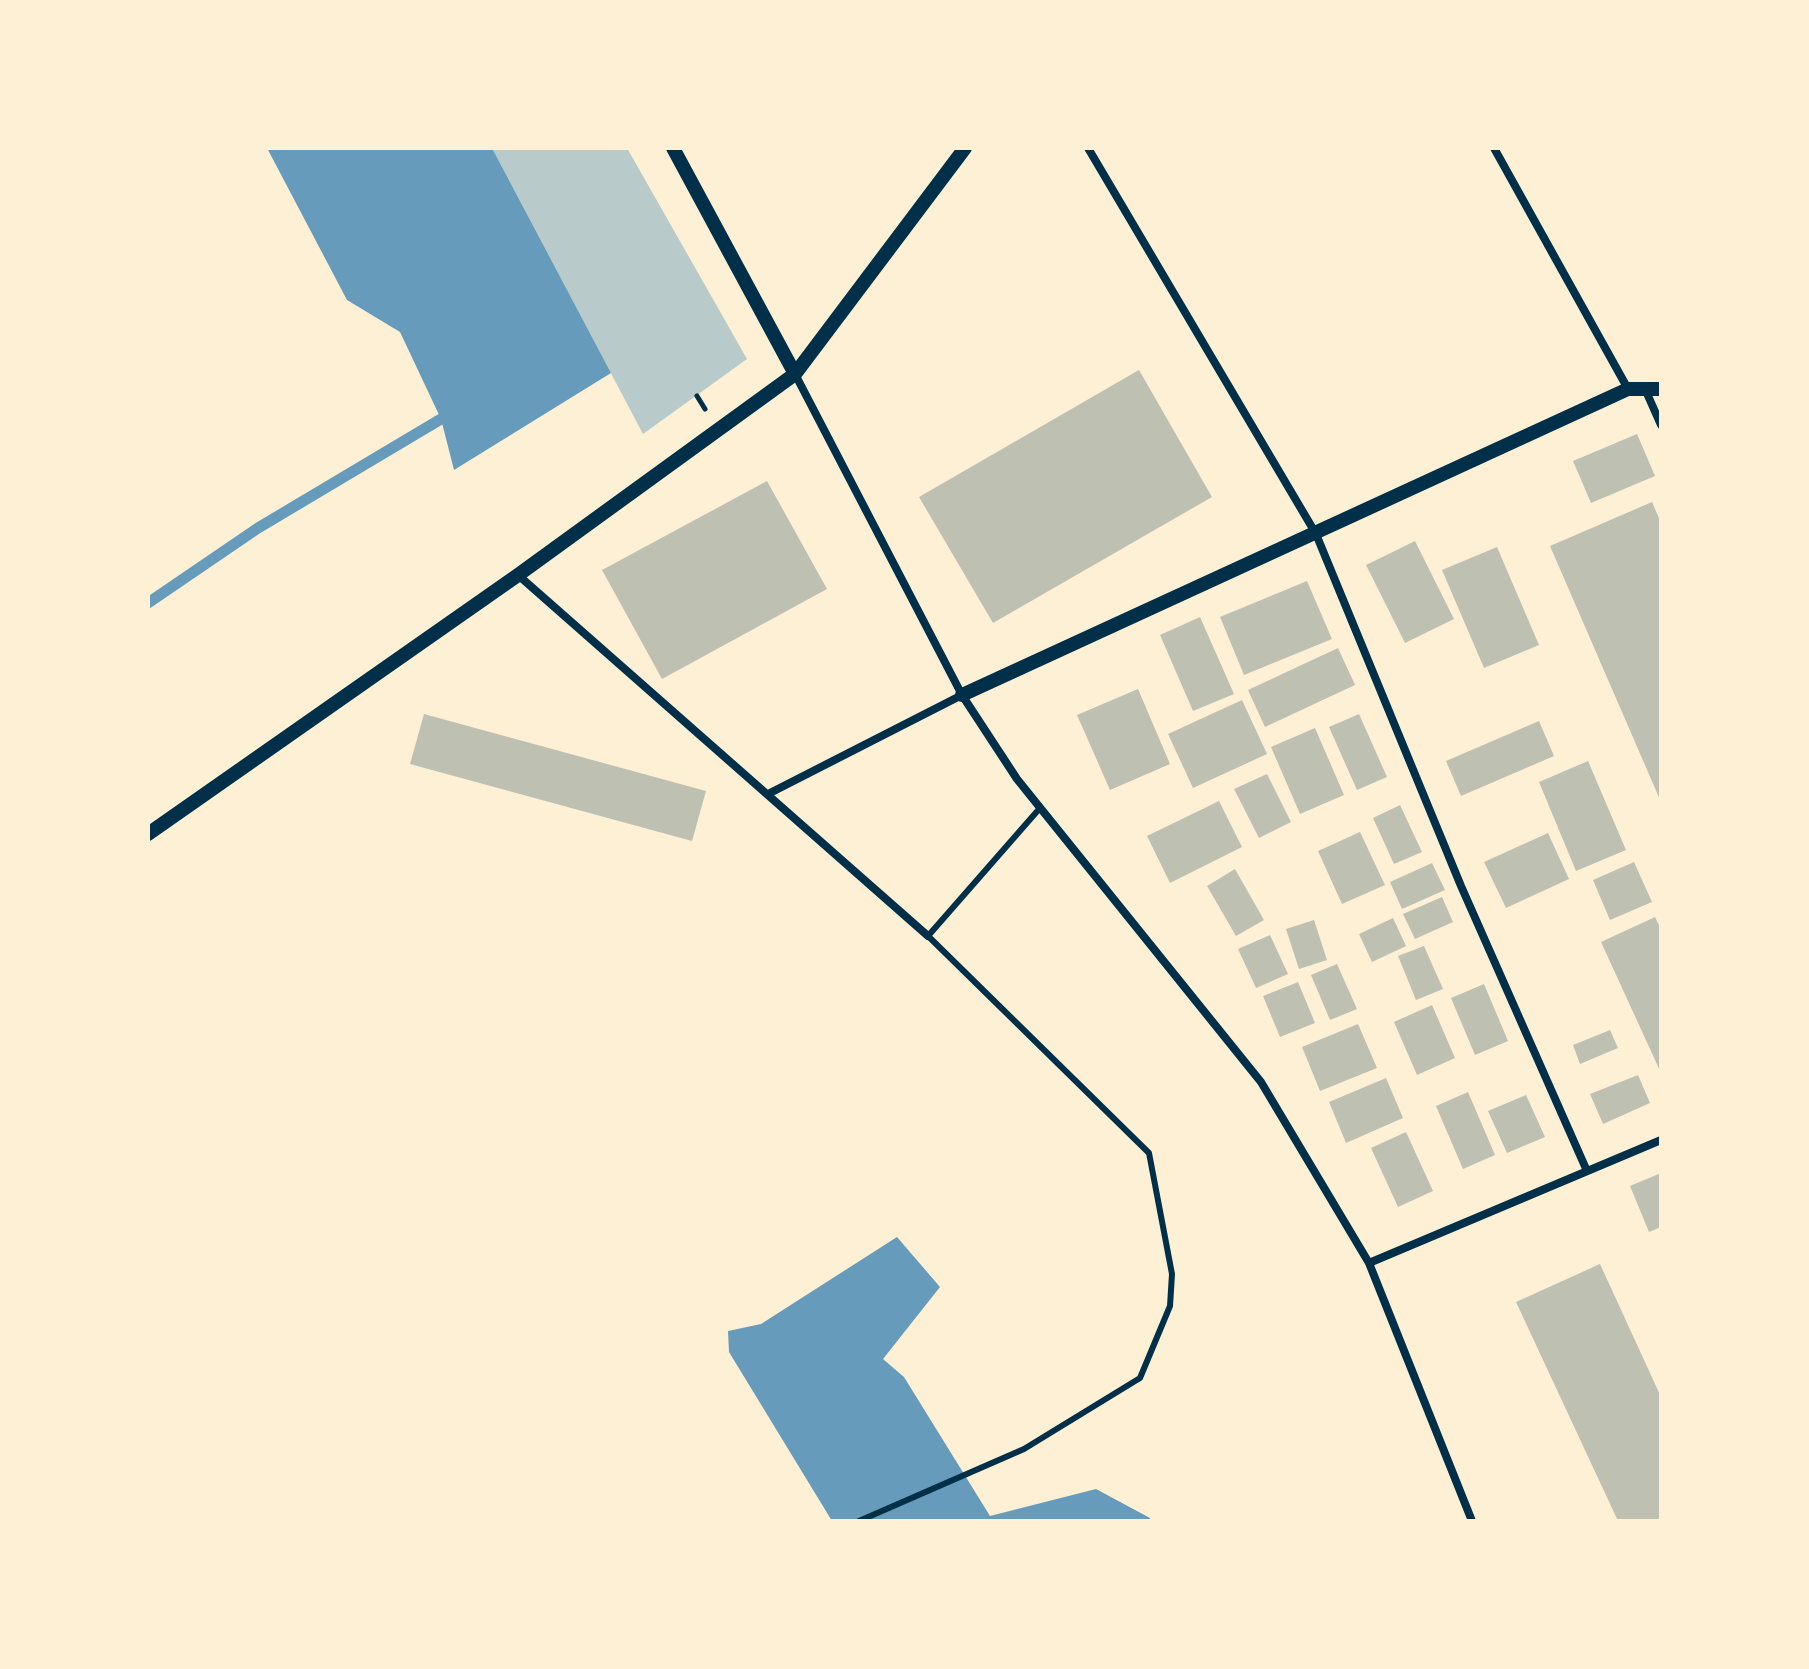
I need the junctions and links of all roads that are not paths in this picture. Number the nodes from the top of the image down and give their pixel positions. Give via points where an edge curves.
1 (673, 148) edge
2 (965, 148) edge
3 (1088, 148) edge
4 (1494, 148) edge
5 (795, 374) junction
6 (1628, 389) junction
7 (1645, 389) junction
8 (1661, 389) edge
9 (1661, 425) edge
10 (1316, 534) junction
11 (518, 575) junction
12 (962, 695) junction
13 (768, 794) junction
14 (1040, 808) junction
15 (148, 834) edge
16 (928, 936) junction
17 (1661, 1140) edge
18 (1587, 1171) junction
19 (1369, 1263) junction
20 (859, 1521) edge
21 (1472, 1521) edge

1 - 5 street
2 - 5 street
3 - 10 street
4 - 6 street
5 - 11 street
5 - 12 street
6 - 7 street
6 - 10 street
7 - 8 street
7 - 9 street
10 - 12 street
10 - 18 street via 1461,886
11 - 13 street
11 - 15 street
12 - 13 street
12 - 14 street
13 - 16 street
14 - 16 lane
14 - 19 street via 1261,1082
16 - 20 lane via 1149,1153 1172,1274 1170,1306 1140,1378 1024,1449
17 - 18 street
18 - 19 street
19 - 21 street

